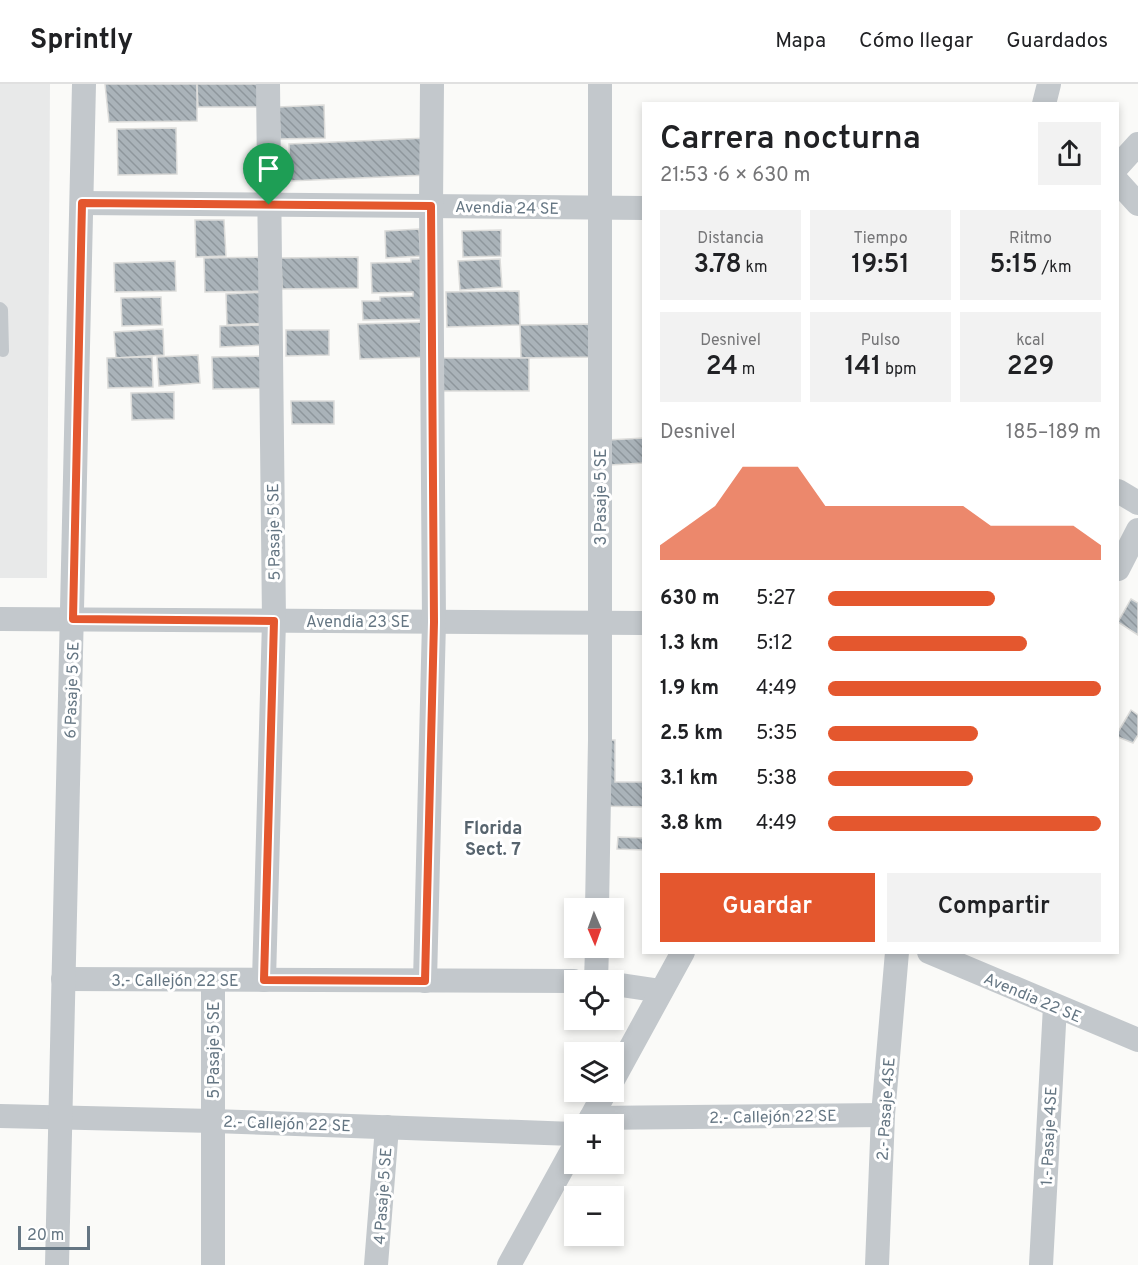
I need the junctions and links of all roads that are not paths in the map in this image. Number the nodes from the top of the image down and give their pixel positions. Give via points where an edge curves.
1 (84, 84) edge
2 (268, 84) edge
3 (432, 84) edge
4 (600, 84) edge
5 (1049, 84) edge
6 (1044, 102) edge
7 (1138, 144) edge
8 (1119, 165) edge
9 (1119, 183) edge
10 (82, 203) junction
11 (1138, 204) edge
12 (269, 205) junction
13 (431, 206) junction
14 (600, 208) junction
15 (642, 208) edge
16 (0, 308) edge
17 (3, 351) dead end
18 (1119, 492) edge
19 (1138, 503) edge
20 (1138, 530) edge
21 (1119, 567) edge
22 (0, 619) edge
23 (73, 619) junction
24 (274, 621) junction
25 (434, 622) junction
26 (600, 623) junction
27 (642, 623) edge
28 (597, 898) edge
29 (683, 954) edge
30 (897, 954) edge
31 (934, 954) edge
32 (63, 979) junction
33 (213, 980) junction
34 (264, 980) junction
35 (425, 981) junction
36 (564, 981) edge
37 (624, 985) edge
38 (662, 991) junction
39 (1055, 1006) junction
40 (1138, 1040) edge
41 (624, 1060) edge
42 (883, 1115) junction
43 (0, 1116) edge
44 (60, 1117) junction
45 (213, 1121) junction
46 (624, 1125) edge
47 (564, 1126) edge
48 (387, 1127) junction
49 (564, 1165) edge
50 (57, 1265) edge
51 (213, 1265) edge
52 (376, 1265) edge
53 (509, 1265) edge
54 (877, 1265) edge
55 (1041, 1265) edge

1 - 10 street, 6 Pasaje 5 SE
2 - 12 street, 5 Pasaje 5 SE
3 - 13 street
4 - 14 street, 3 Pasaje 5 SE
5 - 6 street
7 - 8 street
9 - 11 street
10 - 12 street, Avendia 24 SE
10 - 23 street, 6 Pasaje 5 SE
12 - 13 street, Avendia 24 SE
12 - 24 street, 5 Pasaje 5 SE
13 - 14 street, Avendia 24 SE
13 - 25 street
14 - 15 street, Avendia 24 SE
14 - 26 street, 3 Pasaje 5 SE
16 - 17 lane
18 - 19 street
20 - 21 street
22 - 23 street, Avendia 23 SE
23 - 24 street, Avendia 23 SE
23 - 32 street, 6 Pasaje 5 SE
24 - 25 street, Avendia 23 SE
24 - 34 street, 5 Pasaje 5 SE
25 - 26 street, Avendia 23 SE
25 - 35 street
26 - 27 street, Avendia 23 SE
26 - 28 street, 3 Pasaje 5 SE
29 - 38 street
30 - 42 street, 2.- Pasaje 4SE
31 - 39 street, Avendia 22 SE
32 - 33 street, 3.- Callejón 22 SE
32 - 44 street, 6 Pasaje 5 SE
33 - 34 street, 3.- Callejón 22 SE
33 - 45 street, 5 Pasaje 5 SE
34 - 35 street, 3.- Callejón 22 SE
35 - 36 street, 3.- Callejón 22 SE
37 - 38 street
38 - 41 street
39 - 40 street, Avendia 22 SE
39 - 55 street, 1.- Pasaje 4SE
42 - 46 street, 2.- Callejón 22 SE
42 - 54 street, 2.- Pasaje 4SE
43 - 44 street, 2.- Callejón 22 SE
44 - 45 street, 2.- Callejón 22 SE
44 - 50 street, 6 Pasaje 5 SE
45 - 48 street, 2.- Callejón 22 SE
45 - 51 street, 5 Pasaje 5 SE
47 - 48 street, 2.- Callejón 22 SE
48 - 52 street, 4 Pasaje 5 SE
49 - 53 street

